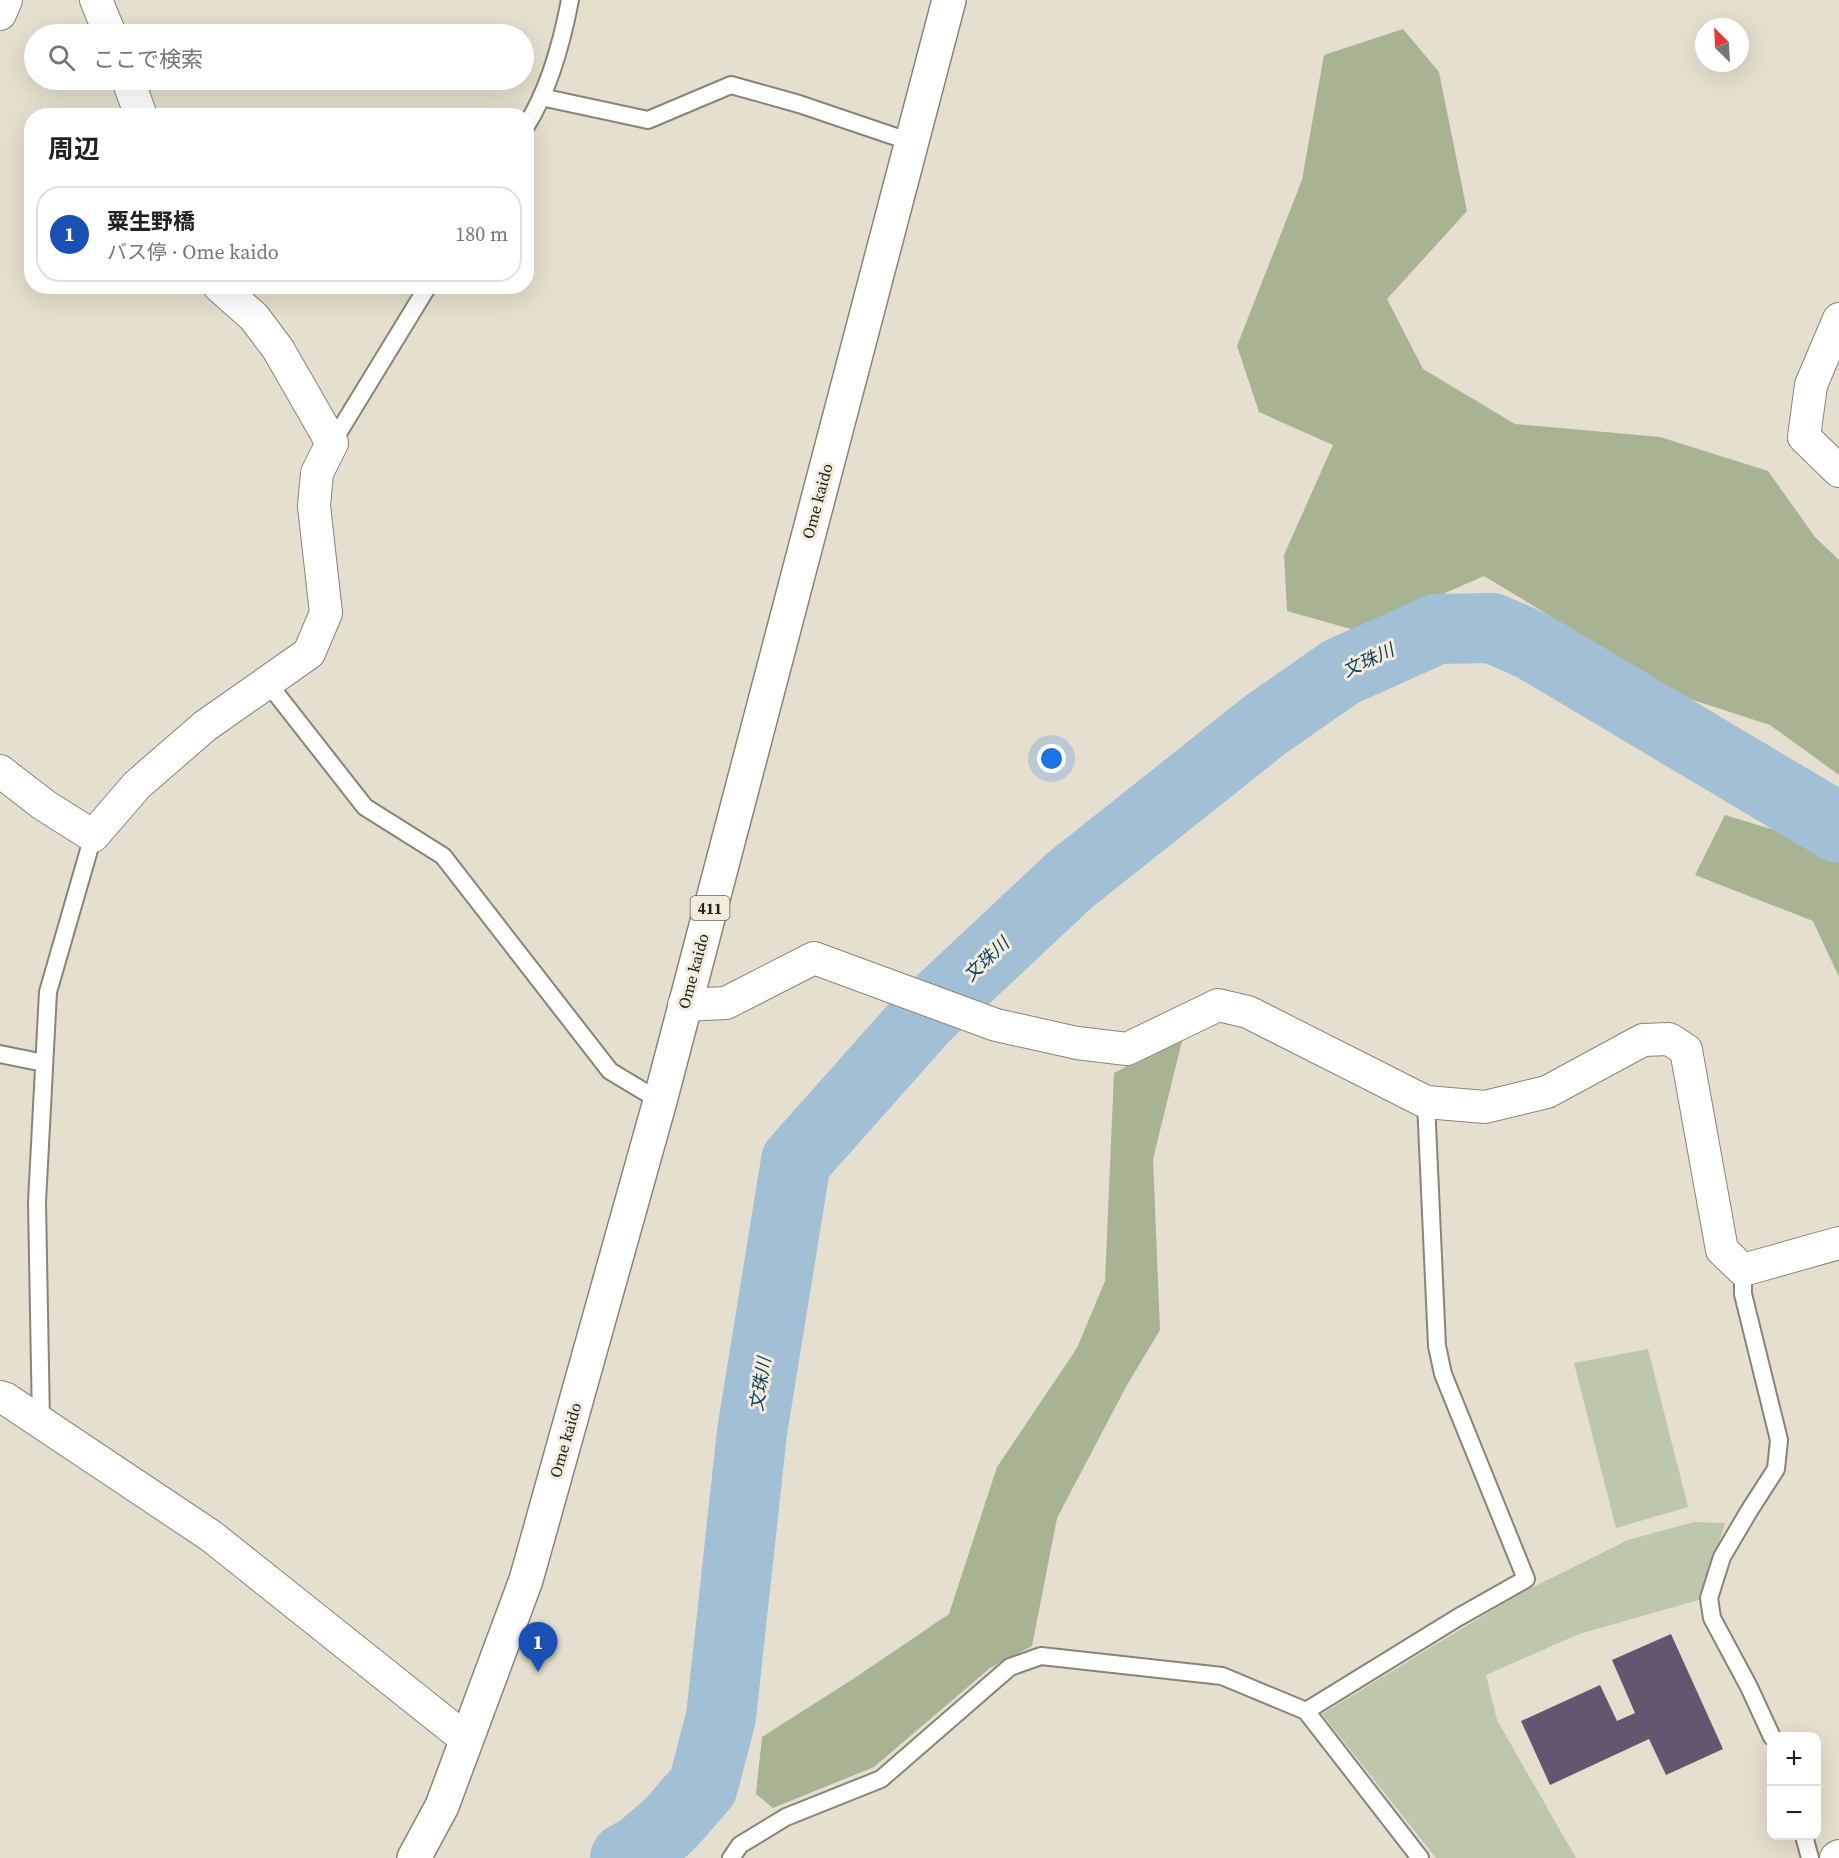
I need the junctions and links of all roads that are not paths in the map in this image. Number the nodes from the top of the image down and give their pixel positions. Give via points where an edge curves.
1 (6, 0) edge
2 (96, 0) edge
3 (570, 0) edge
4 (949, 0) edge
5 (0, 14) edge
6 (106, 24) edge
7 (132, 90) edge
8 (541, 97) junction
9 (138, 108) edge
10 (534, 114) edge
11 (912, 142) junction
12 (228, 294) edge
13 (423, 294) edge
14 (1839, 319) edge
15 (332, 443) junction
16 (1839, 471) edge
17 (267, 682) junction
18 (0, 771) edge
19 (93, 836) junction
20 (684, 1005) junction
21 (0, 1054) edge
22 (44, 1063) junction
23 (660, 1101) junction
24 (1426, 1102) junction
25 (1839, 1243) edge
26 (1743, 1270) junction
27 (0, 1397) edge
28 (41, 1422) junction
29 (1306, 1711) junction
30 (1770, 1732) edge
31 (467, 1740) junction
32 (1805, 1840) edge
33 (414, 1858) edge
34 (731, 1858) edge
35 (1420, 1858) edge
36 (1810, 1858) edge

1 - 5 street
2 - 6 street
3 - 8 lane via 563,35
4 - 11 highway, Ome kaido / 411
7 - 9 street
8 - 10 lane
8 - 11 lane via 648,120 731,85
11 - 20 highway, Ome kaido / 411
12 - 15 street via 254,317 278,349
13 - 15 lane
14 - 16 street via 1811,385 1804,437
15 - 17 street via 317,473 314,506 326,613 309,653
17 - 19 street via 205,726 137,785
17 - 23 lane via 365,807 443,856 610,1071
18 - 19 street via 44,806
19 - 22 lane via 48,992
20 - 23 highway, Ome kaido / 411
20 - 24 street via 726,1003 814,958 996,1025 1077,1043 1127,1048 1218,1005 1248,1012
21 - 22 lane
22 - 28 lane via 37,1202
23 - 31 highway, Ome kaido / 411 via 526,1580
24 - 26 street via 1485,1107 1547,1092 1643,1040 1669,1039 1686,1050 1722,1250
24 - 29 lane via 1437,1346 1443,1374 1526,1579
25 - 26 street
26 - 30 lane via 1743,1294 1779,1440 1776,1469 1722,1557 1709,1598 1712,1618
27 - 28 street
28 - 31 street via 212,1536
29 - 34 lane via 1222,1676 1041,1656 1010,1667 881,1779 786,1817 740,1845
29 - 35 lane
31 - 33 highway, Ome kaido / 411 via 442,1806
32 - 36 lane

